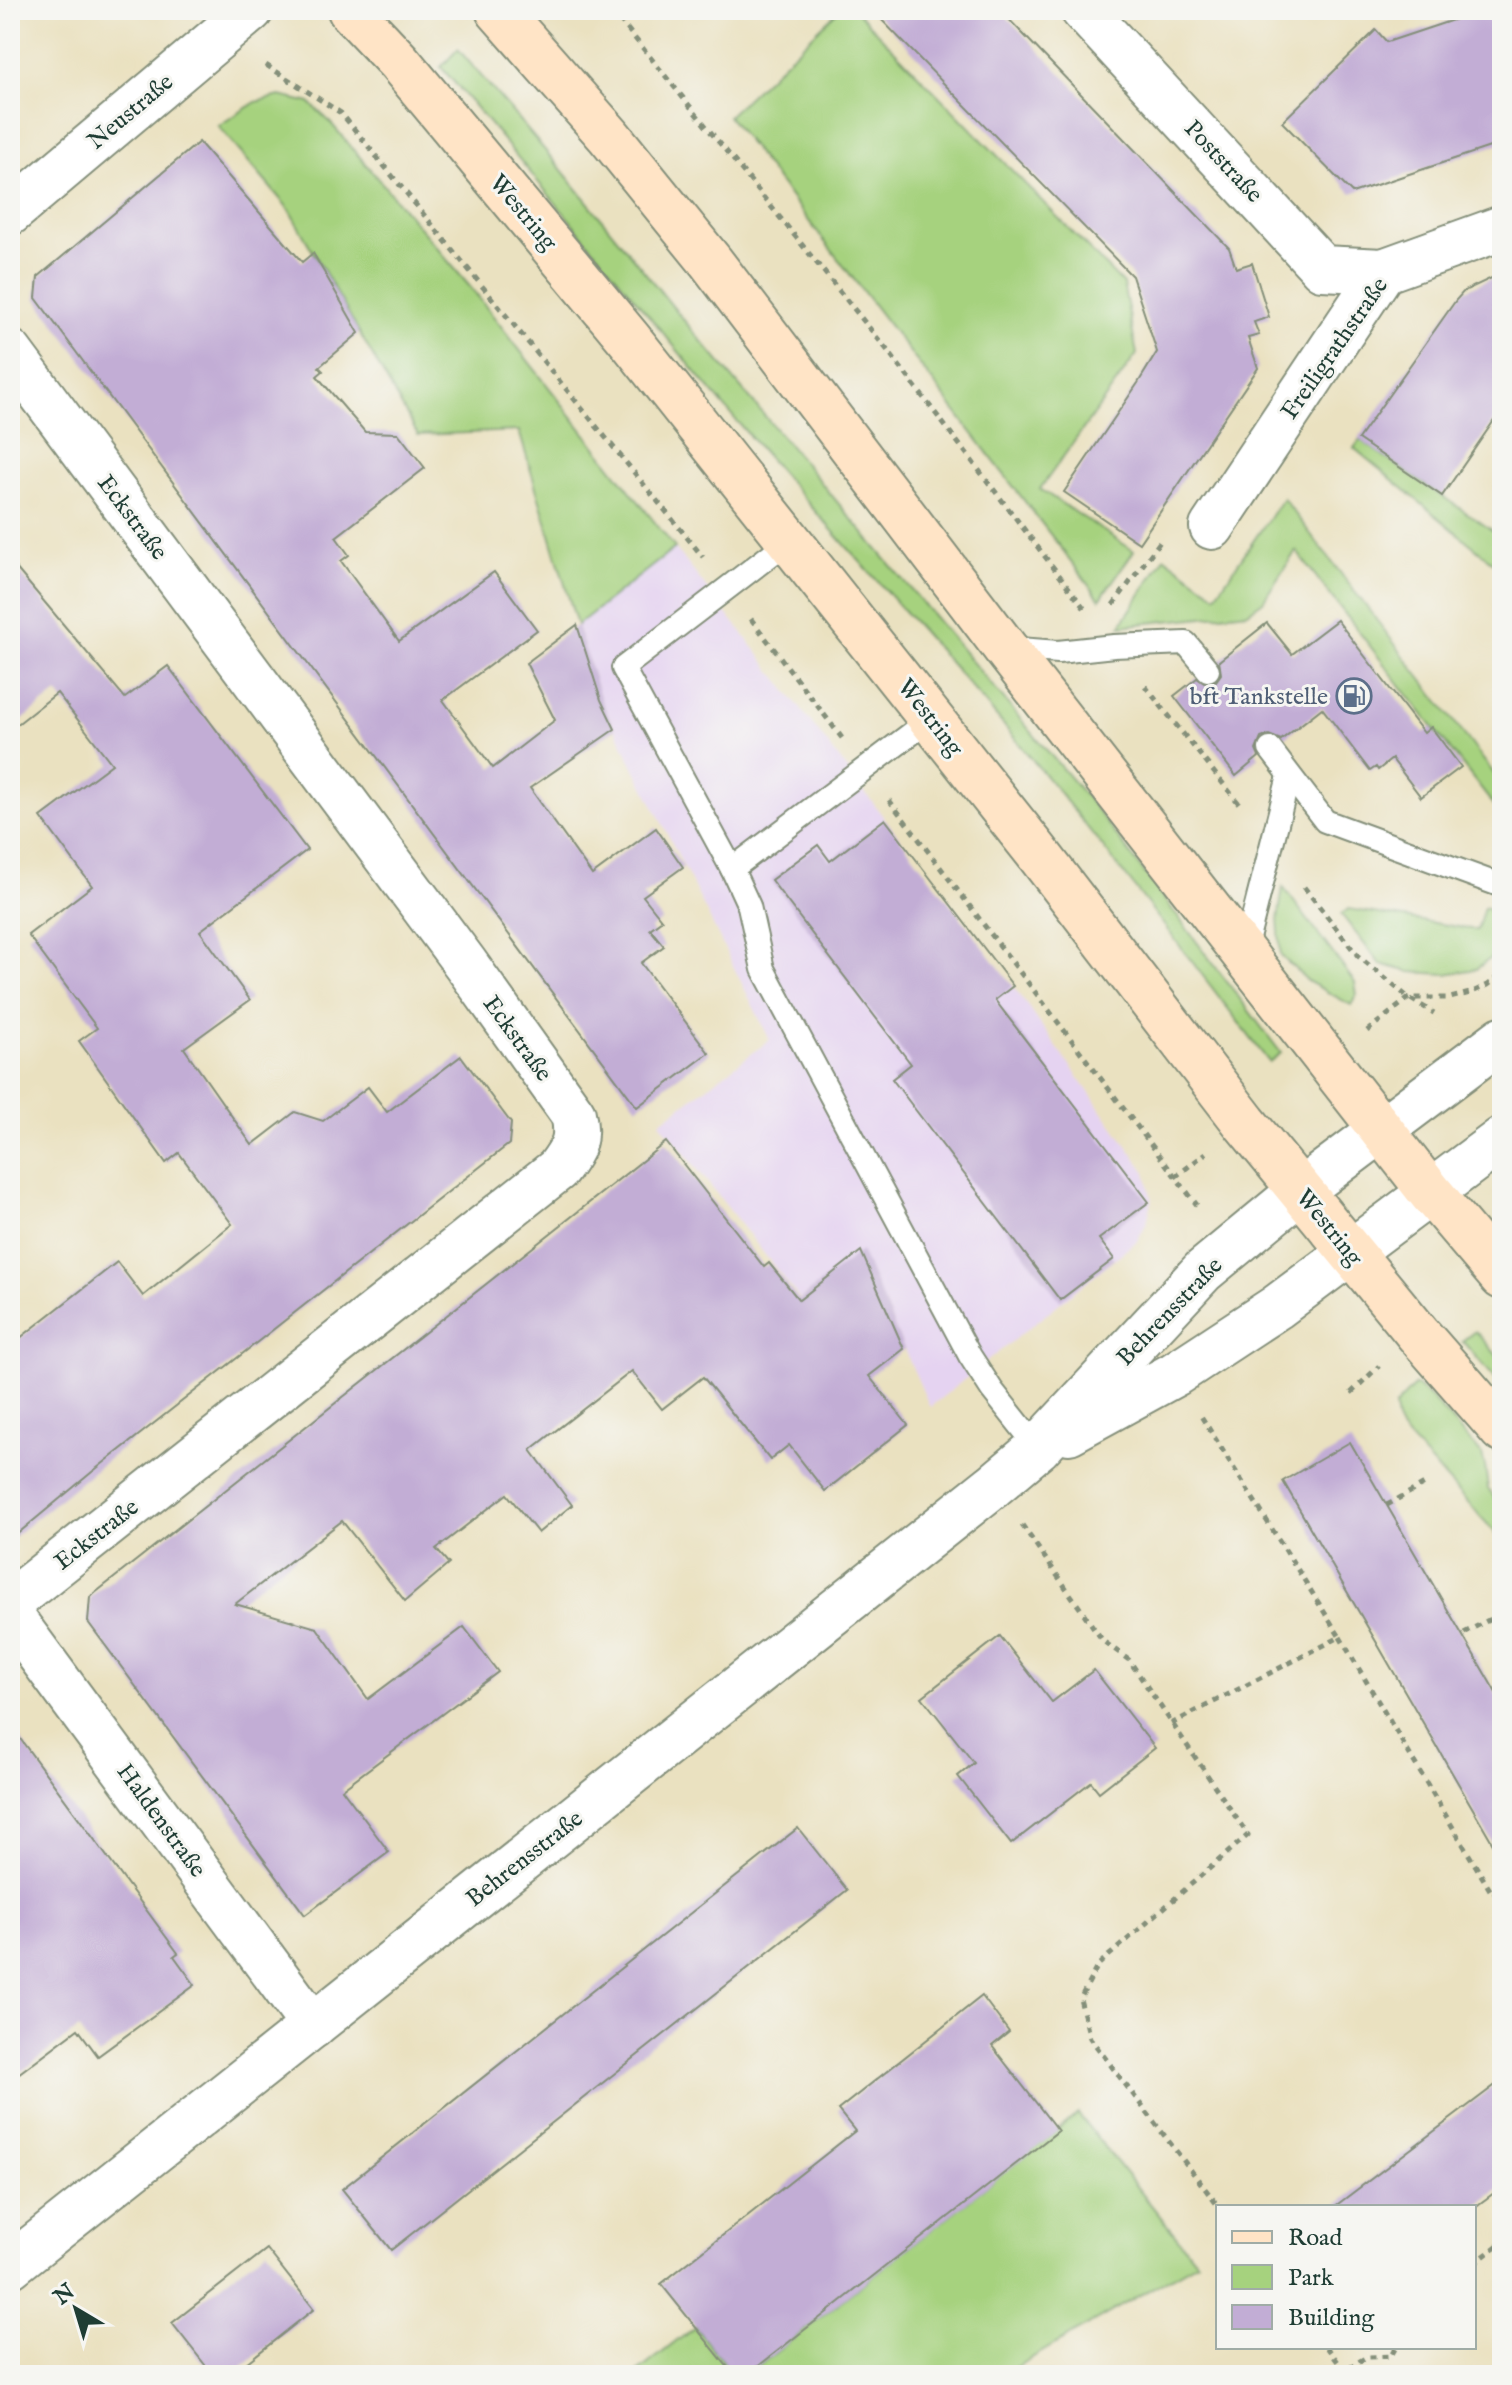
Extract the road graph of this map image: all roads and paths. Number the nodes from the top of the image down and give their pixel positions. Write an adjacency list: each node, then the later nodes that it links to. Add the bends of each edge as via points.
1 (251, 10): 6 (street, Neustraße)
2 (350, 10): 11 (main road, Westring, via 630,340)
3 (498, 10): 14 (main road, via 711,262)
4 (612, 10): 12 (path, via 888,351)
5 (1083, 10): 8 (street, Poststraße, via 1322,268)
6 (10, 213)
7 (1502, 228): 8 (street, Freiligrathstraße)
8 (1383, 271): 10 (street, Freiligrathstraße)
9 (10, 352): 41 (street, Eckstraße, via 465,963 573,1114 577,1131 571,1152 558,1169)
10 (1212, 527): 12 (path, via 1184,508 1113,606)
11 (790, 540): 16 (main road, Westring); 20 (lane, via 623,668)
12 (1095, 622): 13 (path)
13 (1114, 646): 14 (lane, via 1058,652); 15 (lane, via 1186,643); 19 (path)
14 (1005, 648): 22 (main road)
15 (1208, 670)
16 (932, 718): 20 (lane); 29 (main road, Westring)
17 (1270, 749): 18 (lane)
18 (1289, 776): 19 (lane); 21 (lane, via 1325,821)
19 (1271, 845): 22 (lane); 24 (path, via 1358,956)
20 (732, 869): 37 (lane, via 749,906 763,969 970,1356)
21 (1502, 886)
22 (1244, 954): 27 (main road)
23 (1502, 974): 24 (path, via 1488,985 1450,998)
24 (1409, 998): 25 (path)
25 (1434, 1013)
26 (1502, 1039): 27 (street, Behrensstraße)
27 (1382, 1130): 29 (street, Behrensstraße); 30 (main road)
28 (1502, 1139): 30 (street, Behrensstraße)
29 (1300, 1191): 31 (main road, Westring); 37 (street, Behrensstraße, via 1203,1271)
30 (1430, 1192): 31 (street, Behrensstraße); 32 (main road)
31 (1350, 1253): 34 (street, Behrensstraße); 36 (main road, Westring)
32 (1502, 1277)
33 (1383, 1363): 35 (path)
34 (1175, 1374): 37 (street, Behrensstraße); 45 (path)
35 (1351, 1393)
36 (1502, 1430)
37 (1038, 1448): 39 (street, Behrensstraße)
38 (1428, 1482): 40 (path)
39 (994, 1485): 46 (path, via 1103,1641 1129,1660); 48 (street, Behrensstraße)
40 (1387, 1505)
41 (10, 1602)
42 (1502, 1613): 44 (path)
43 (10, 1615): 48 (street, Haldenstraße)
44 (1464, 1633)
45 (1340, 1637): 46 (path); 47 (path, via 1493,1895)
46 (1171, 1724): 49 (path, via 1248,1835 1098,1965 1080,1999 1090,2038)
47 (1502, 1890)
48 (313, 2026): 52 (street, Behrensstraße)
49 (1217, 2205)
50 (1502, 2242): 51 (path)
51 (1476, 2262)
52 (10, 2266)
53 (1329, 2349): 55 (path)
54 (1395, 2349): 55 (path, via 1391,2356 1367,2357)
55 (1346, 2372)

